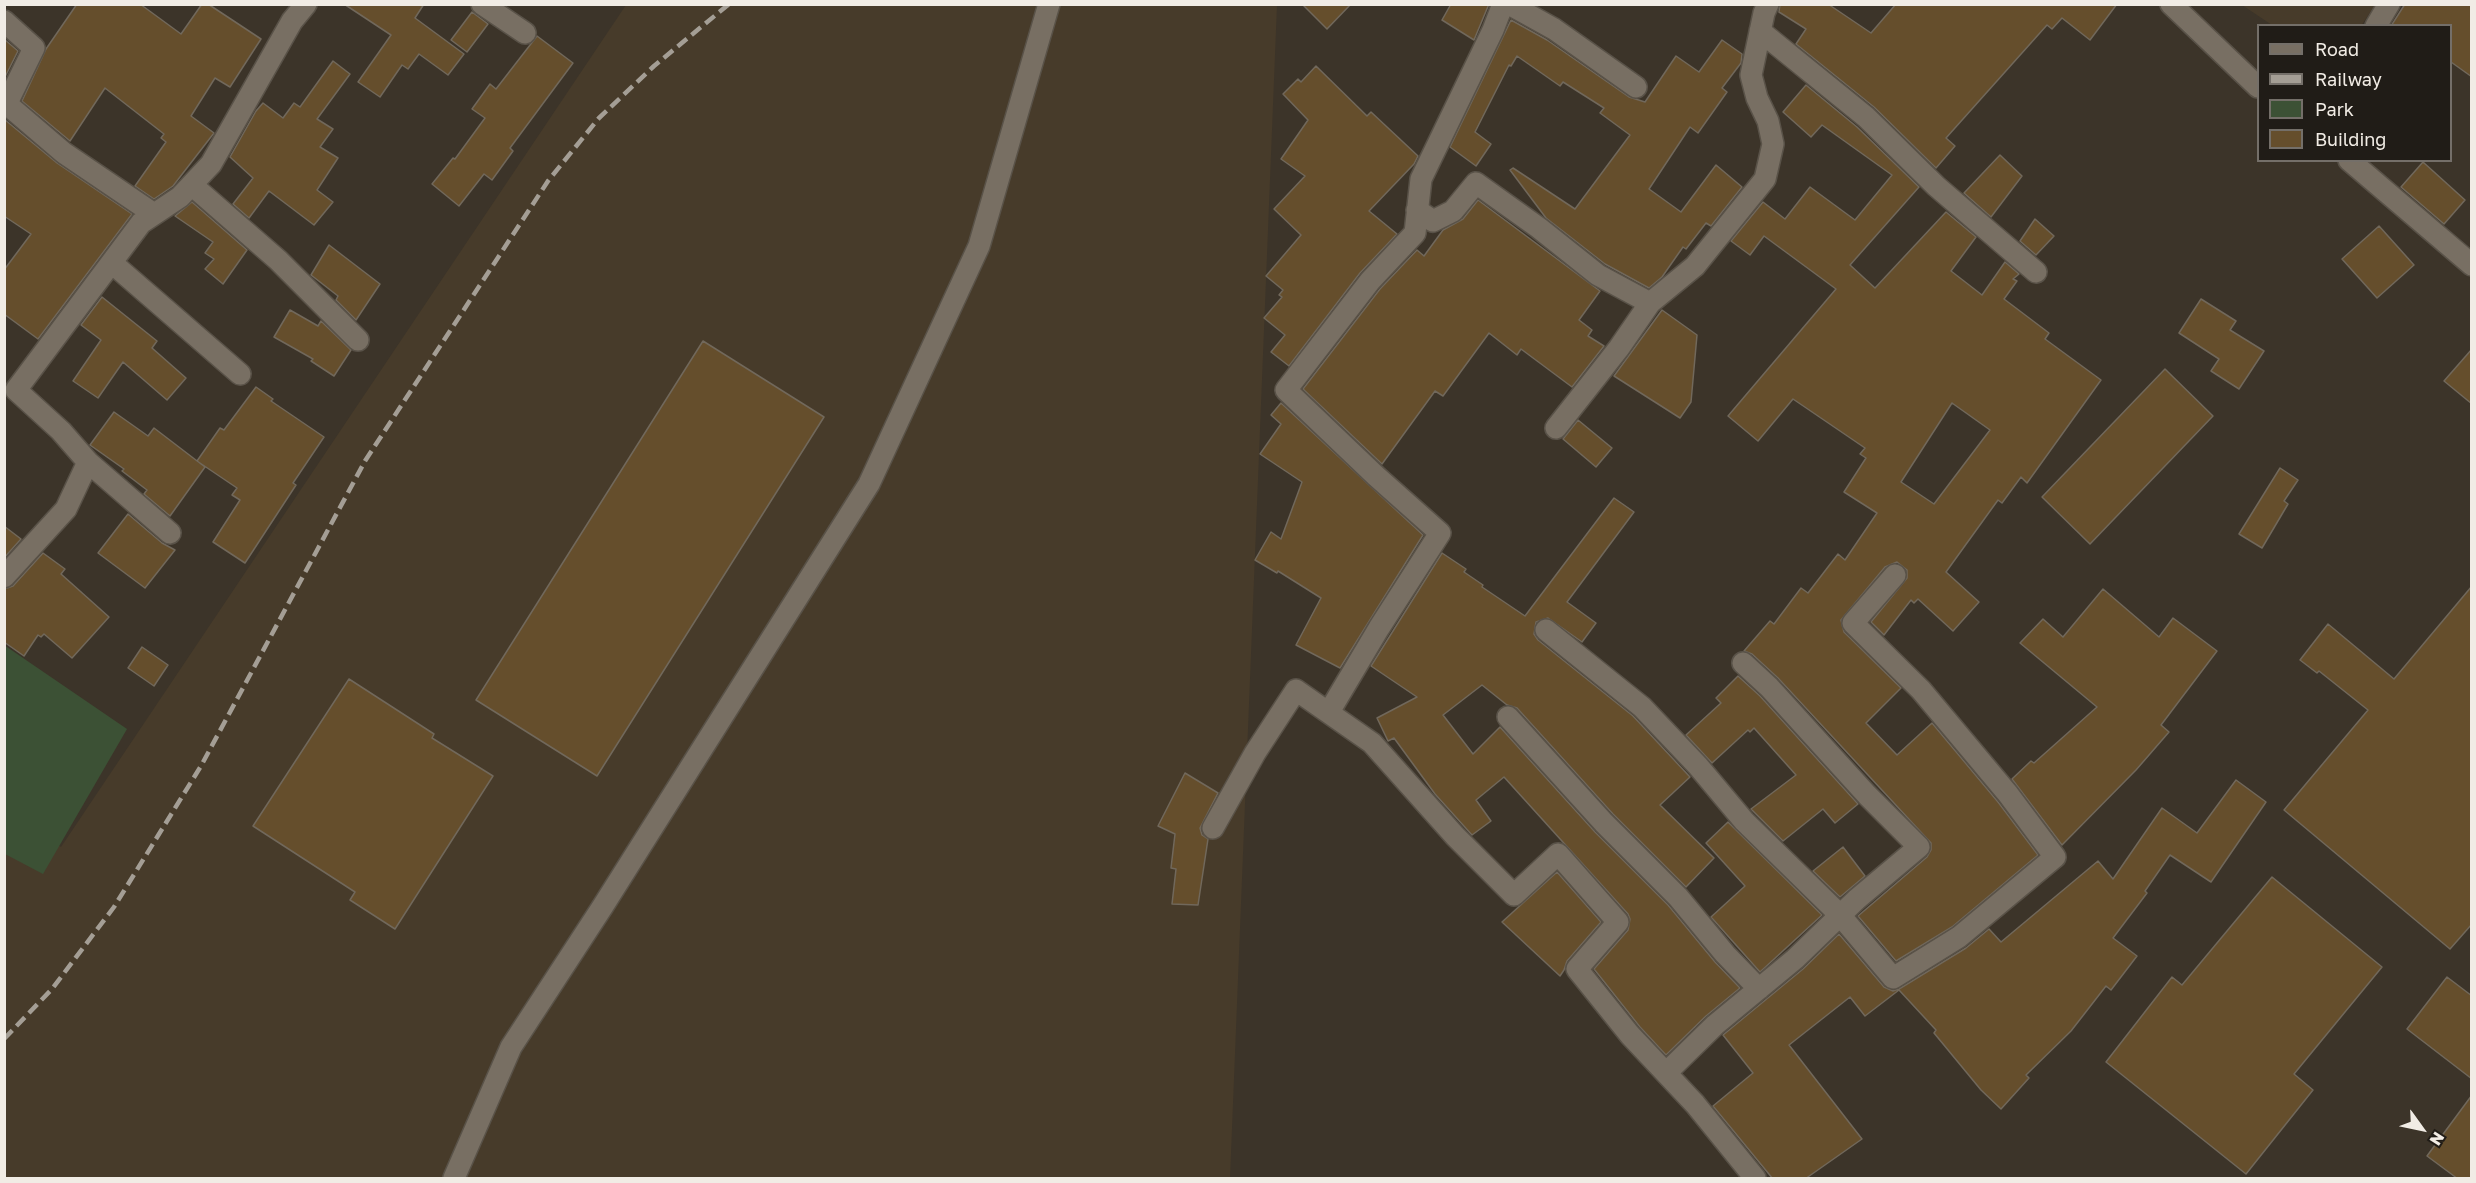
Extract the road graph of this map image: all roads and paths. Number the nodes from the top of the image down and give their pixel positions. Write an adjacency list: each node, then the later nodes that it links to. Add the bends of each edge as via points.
1 (306, 4): 16 (street, via 292,21 211,164)
2 (482, 4): 12 (street)
3 (1049, 4): 38 (street, via 978,246 869,484 512,1047)
4 (1503, 4): 17 (street, via 1421,179)
5 (1509, 4): 14 (street, via 1554,29)
6 (1768, 4): 11 (street)
7 (2171, 4): 13 (street)
8 (2389, 4): 10 (street)
9 (4, 21): 18 (street, via 34,48 9,106 64,153)
10 (2377, 24)
11 (1760, 31): 21 (street, via 1866,117 1936,186); 22 (street, via 1751,75 1773,144 1765,179 1695,266)
12 (525, 33)
13 (2257, 85)
14 (1636, 87)
15 (2351, 162): 20 (street)
16 (193, 186): 18 (street); 23 (street, via 278,260)
17 (1418, 210): 22 (street, via 1432,222 1453,212 1476,183 1598,275); 32 (street, via 1415,233 1370,281 1286,390 1440,533)
18 (154, 214): 19 (street, via 141,223)
19 (111, 263): 24 (street); 26 (street, via 16,390)
20 (2472, 266)
21 (2036, 272)
22 (1650, 303): 25 (street)
23 (358, 340)
24 (240, 374)
25 (1556, 428)
26 (88, 462): 27 (street); 29 (street, via 66,509)
27 (170, 533)
28 (1895, 575): 35 (street, via 1853,623 1921,690 2055,857 1959,937 1893,978)
29 (4, 577)
30 (1546, 630): 35 (street, via 1642,707 1744,821)
31 (1743, 663): 35 (street, via 1919,847)
32 (1329, 712): 34 (street, via 1296,690); 37 (street, via 1372,743 1514,895 1558,854 1580,877 1618,922 1577,969)
33 (1508, 717): 36 (street)
34 (1213, 828)
35 (1840, 915): 36 (street)
36 (1759, 989): 37 (street)
37 (1666, 1073): 39 (street)
38 (454, 1179)
39 (1755, 1179)

